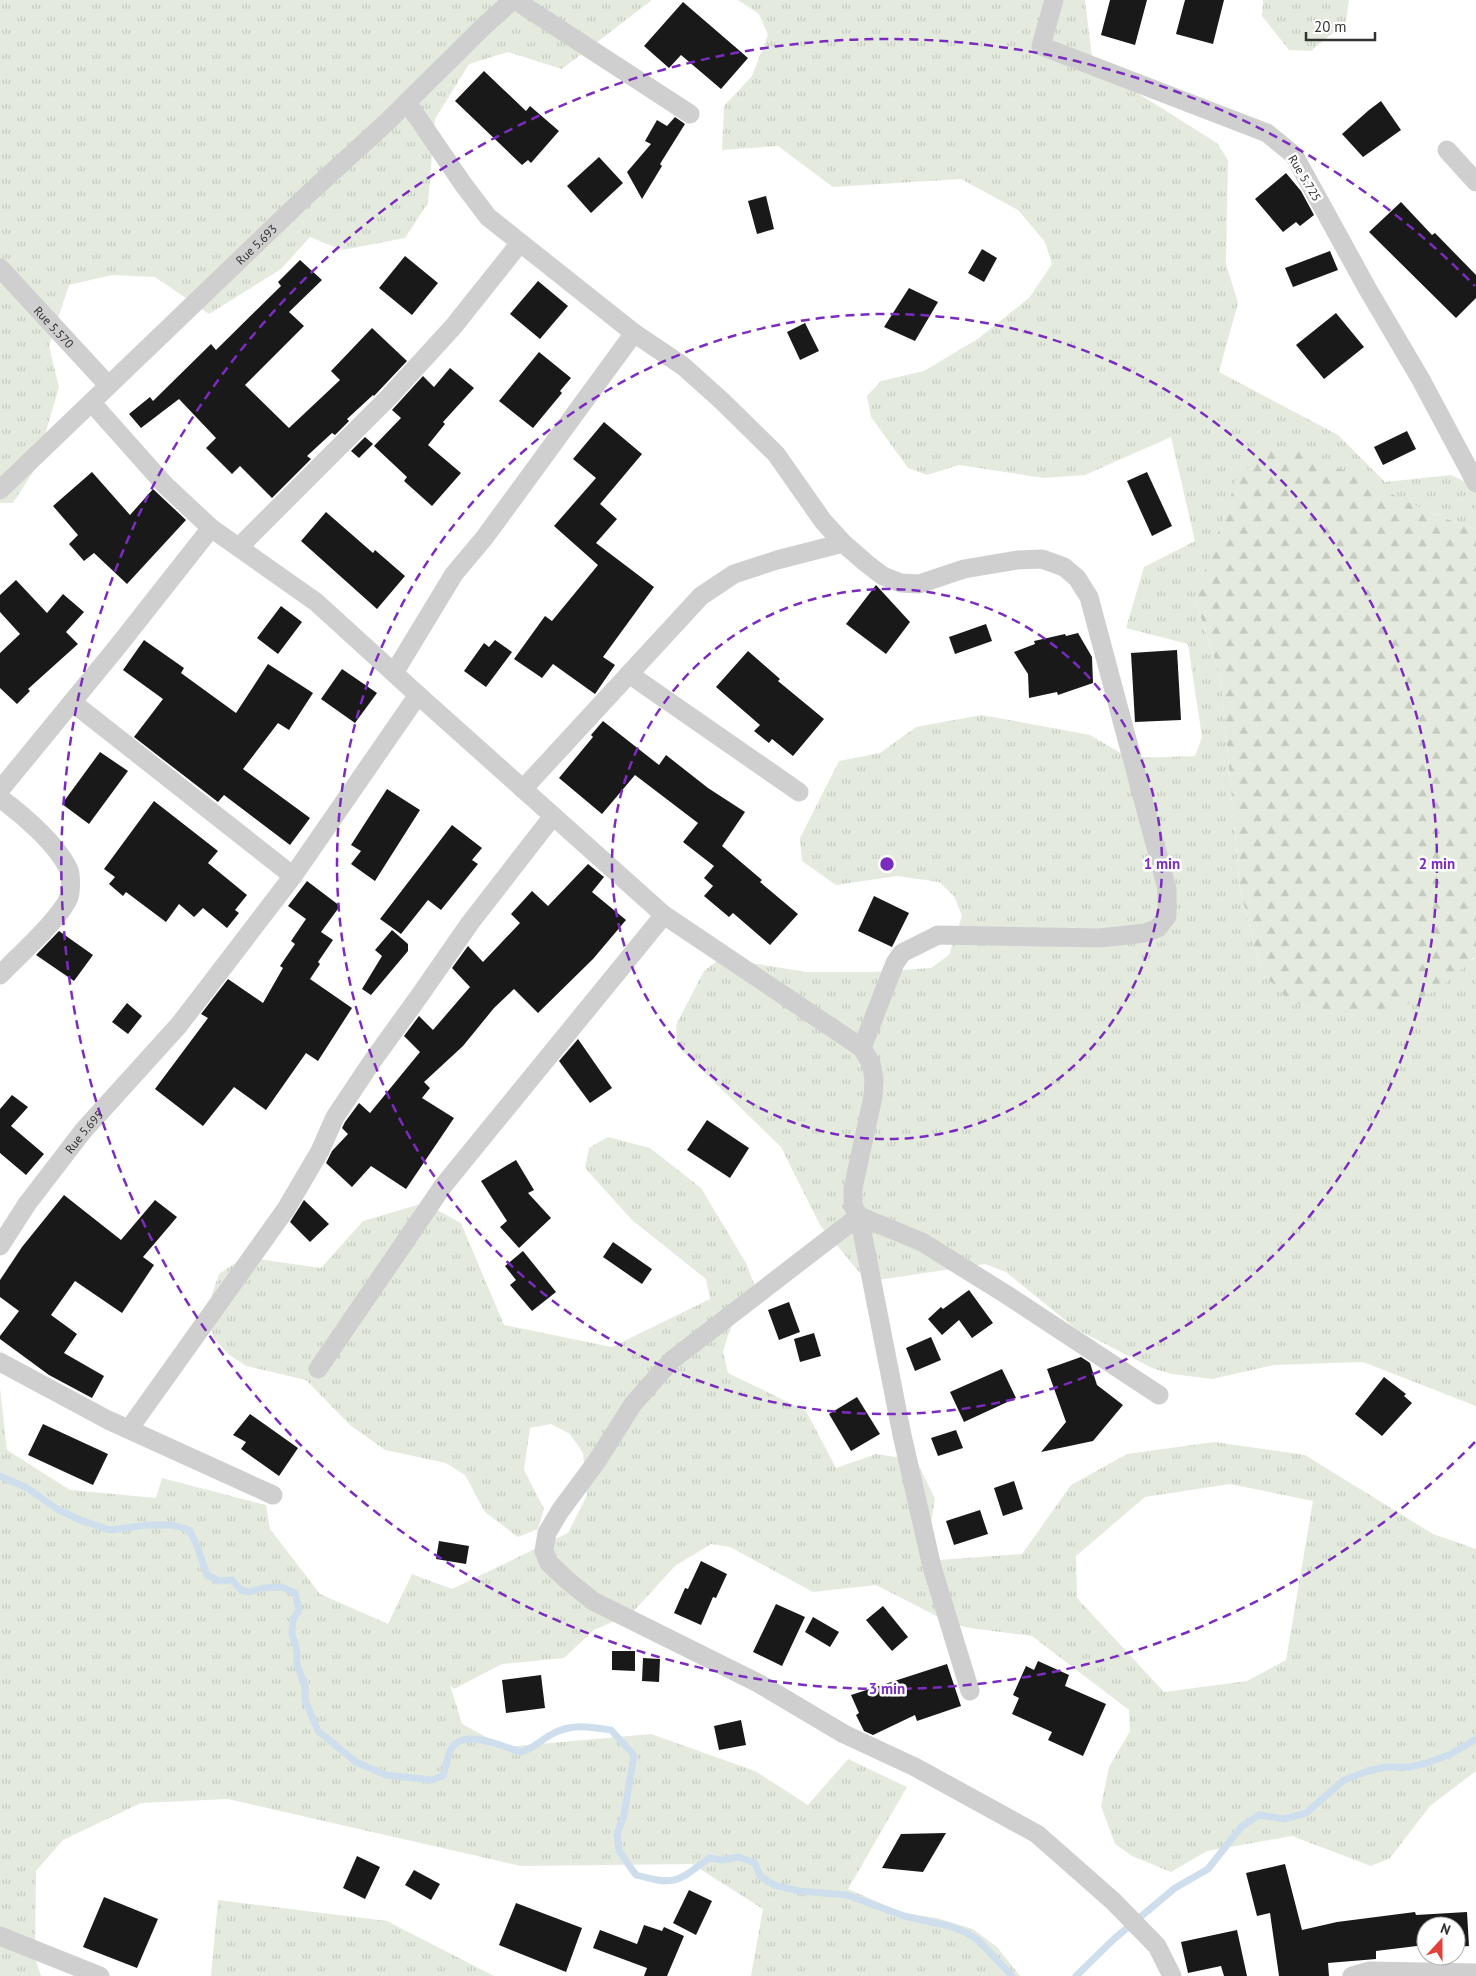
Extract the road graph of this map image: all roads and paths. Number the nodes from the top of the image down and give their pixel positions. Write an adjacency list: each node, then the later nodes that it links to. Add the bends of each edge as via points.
1 (514, 0): 3 (street, Rue 5.693); 4 (street)
2 (1054, 0): 12 (street, Rue 5.725, via 1041,46 1267,133 1294,156)
3 (408, 102): 7 (street, via 488,217); 10 (street, Rue 5.693)
4 (690, 114)
5 (1447, 150): 6 (street)
6 (1476, 182)
7 (520, 243): 9 (street); 16 (street, via 453,327 396,390)
8 (0, 268): 10 (street, Rue 5.570)
9 (634, 333): 15 (street, via 683,366 776,454 823,521); 17 (street, via 485,537 454,574)
10 (108, 385): 11 (street, Rue 5.693)
11 (92, 403): 13 (street, Rue 5.693); 14 (street, via 165,485)
12 (1476, 483)
13 (0, 490)
14 (211, 528): 16 (street); 20 (street)
15 (843, 543): 18 (street, via 734,574 700,596); 29 (street, via 883,576 900,583 920,584 964,569 1042,559 1064,567 1077,578 1089,597 1168,897 1167,916 1158,928 1145,933 1100,938 938,935 918,944 902,953 894,963)
16 (240, 547): 17 (street, via 316,602)
17 (394, 673): 19 (street)
18 (629, 674): 21 (street); 23 (street)
19 (418, 695): 21 (street); 26 (street, Rue 5.695)
20 (72, 702): 22 (street); 26 (street)
21 (523, 789): 25 (street)
22 (0, 790)
23 (799, 792)
24 (0, 798): 28 (street, via 19,812 51,845 70,872 69,896 54,920)
25 (553, 816): 27 (street); 35 (street, via 470,923 371,1062 335,1117 320,1151 286,1209)
26 (293, 876): 31 (street, Rue 5.695, via 179,1025 83,1131 27,1204)
27 (664, 914): 29 (street); 33 (street, via 443,1186)
28 (0, 975)
29 (862, 1048): 30 (street, via 871,1063 874,1079 853,1188 853,1206)
30 (859, 1216): 34 (street, via 922,1242); 37 (street, via 902,1436 932,1567); 41 (street, via 672,1360 633,1404 598,1461 560,1511 547,1533 544,1551 549,1563 593,1601 758,1683 844,1734 941,1781 1037,1834 1113,1901 1157,1946)
31 (0, 1246)
32 (0, 1362): 35 (street)
33 (318, 1369)
34 (1158, 1395)
35 (129, 1429): 36 (street)
36 (273, 1495)
37 (970, 1691)
38 (0, 1936): 40 (street)
39 (1476, 1973): 42 (street, via 1370,1971)
40 (100, 1976)
41 (1172, 1976)
42 (1352, 1976)

